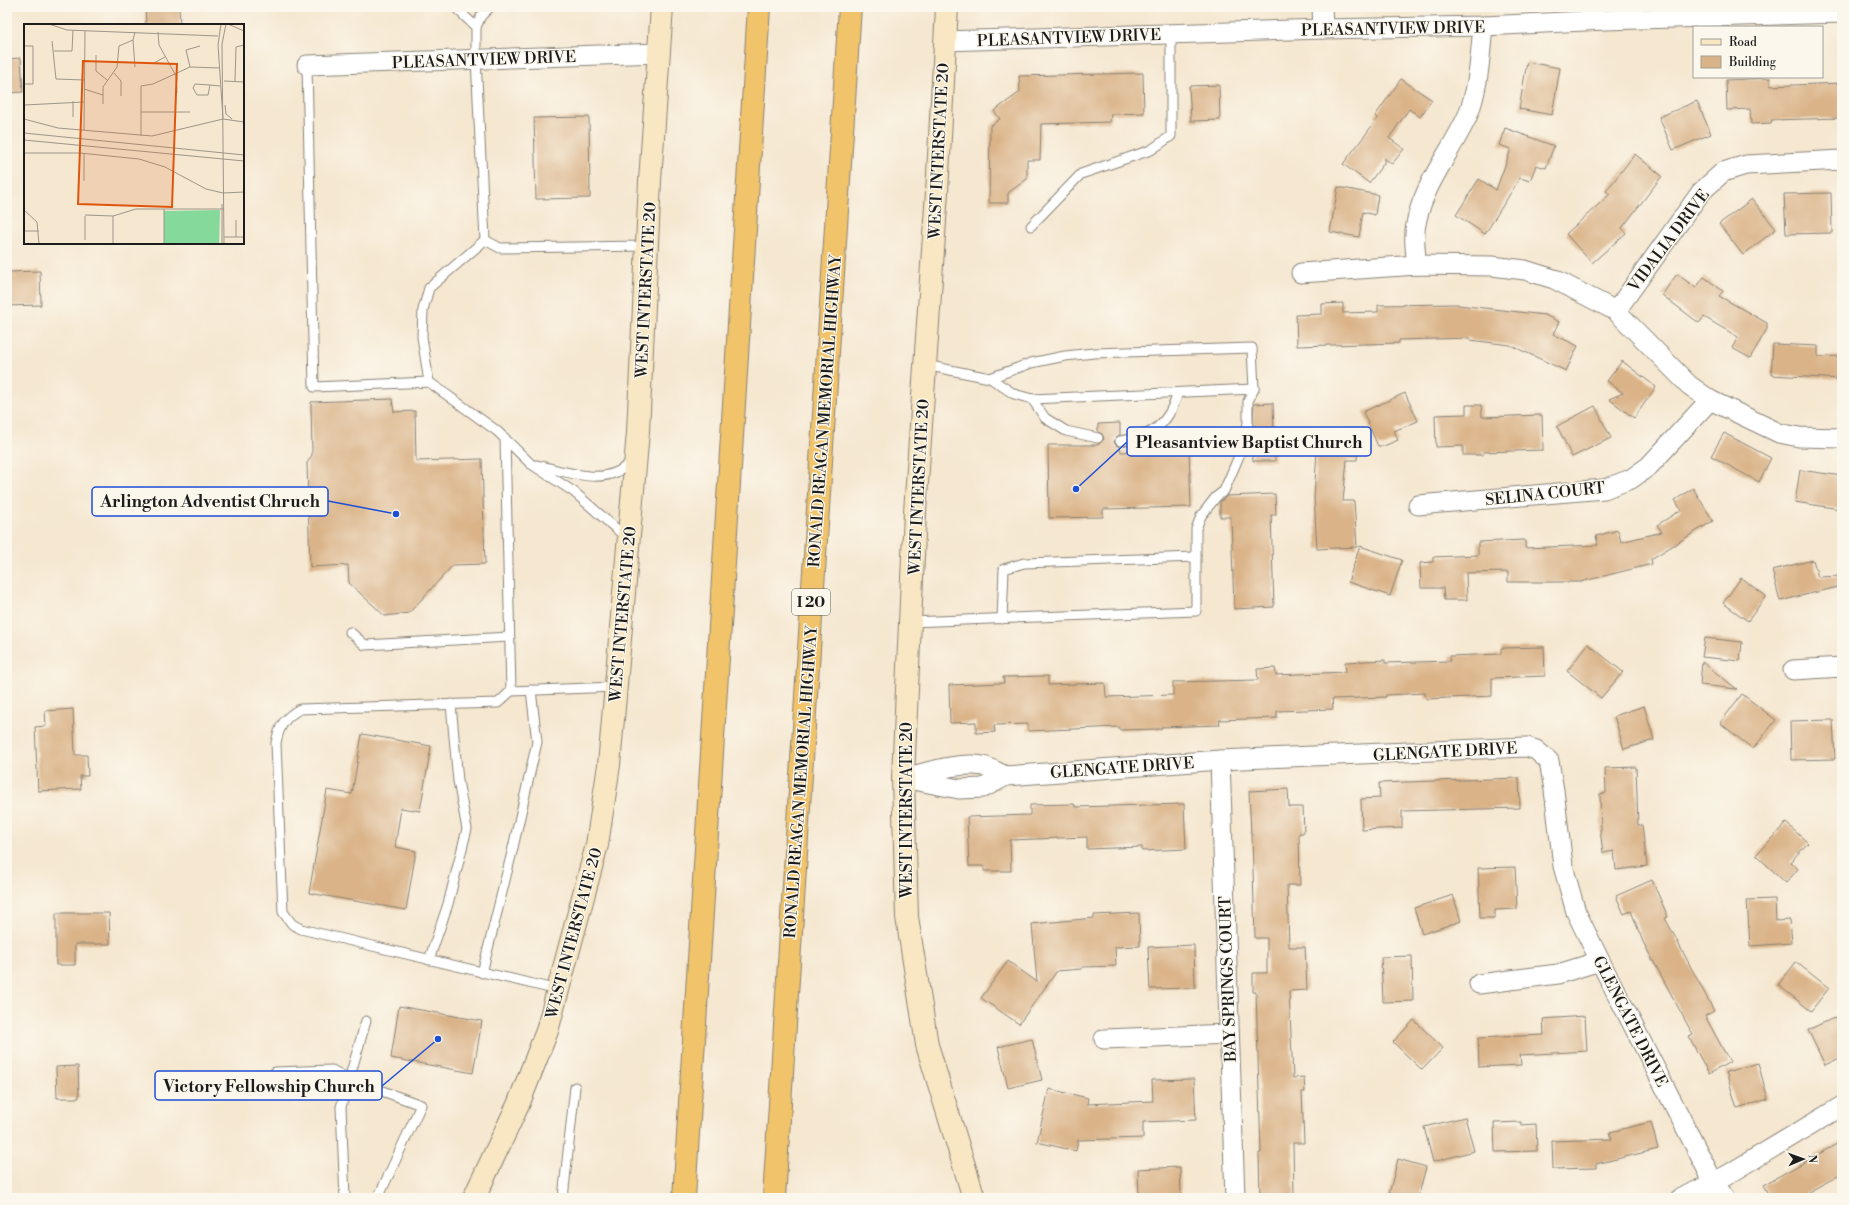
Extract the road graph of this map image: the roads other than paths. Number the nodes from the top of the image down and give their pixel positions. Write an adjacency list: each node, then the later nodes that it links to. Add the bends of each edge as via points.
1 (455, 7): 11 (lane)
2 (490, 7): 11 (lane, via 481,16)
3 (662, 7): 15 (main road, WEST INTERSTATE 20)
4 (759, 7): 73 (highway)
5 (850, 7): 74 (highway, RONALD REAGAN MEMORIAL HIGHWAY / I 20)
6 (947, 7): 14 (main road, WEST INTERSTATE 20)
7 (1322, 7): 12 (street)
8 (1605, 13): 9 (street, PLEASANTVIEW DRIVE); 10 (street, PLEASANTVIEW DRIVE)
9 (1842, 13)
10 (1483, 26): 12 (street, PLEASANTVIEW DRIVE); 22 (street, via 1479,69 1468,115 1428,189 1417,218 1414,239)
11 (476, 27): 16 (lane)
12 (1322, 29): 13 (street, PLEASANTVIEW DRIVE)
13 (1171, 34): 14 (street, PLEASANTVIEW DRIVE); 19 (lane, via 1171,136 1151,150 1081,174)
14 (944, 41): 25 (main road, WEST INTERSTATE 20)
15 (660, 53): 16 (street, PLEASANTVIEW DRIVE); 21 (main road, WEST INTERSTATE 20)
16 (476, 59): 17 (street, PLEASANTVIEW DRIVE); 20 (lane)
17 (307, 65): 27 (lane, via 314,387)
18 (1842, 160): 24 (street, VIDALIA DRIVE, via 1746,165 1723,172 1701,192)
19 (1031, 226)
20 (485, 240): 21 (lane, via 500,248); 27 (lane, via 429,288 423,310 422,337)
21 (647, 246): 36 (main road, WEST INTERSTATE 20)
22 (1417, 265): 23 (street); 24 (street, via 1492,266 1526,270 1554,279)
23 (1302, 273)
24 (1616, 311): 31 (street, via 1689,385)
25 (925, 365): 26 (lane); 42 (main road, WEST INTERSTATE 20)
26 (990, 378): 28 (lane, via 1031,363 1065,356 1252,348); 30 (lane, via 1014,394)
27 (429, 382): 32 (lane)
28 (1254, 389): 29 (lane); 40 (lane, via 1248,401 1245,442 1224,491 1201,516 1196,529)
29 (1178, 393): 30 (lane); 35 (lane, via 1167,418 1156,428 1137,438)
30 (1032, 399): 33 (lane, via 1045,418 1066,431)
31 (1710, 400): 34 (street, via 1779,433 1799,437); 38 (street, SELINA COURT, via 1649,466 1631,479 1604,489)
32 (505, 438): 37 (lane); 44 (lane)
33 (1098, 438)
34 (1842, 438)
35 (1120, 441)
36 (636, 449): 37 (lane, via 625,469 603,477); 39 (main road, WEST INTERSTATE 20)
37 (531, 464): 39 (lane, via 574,492)
38 (1418, 505)
39 (629, 540): 47 (main road, WEST INTERSTATE 20)
40 (1196, 557): 41 (lane, via 1024,563 1004,569); 41 (lane, via 1196,611)
41 (1002, 618): 42 (lane)
42 (910, 622): 54 (main road, WEST INTERSTATE 20)
43 (350, 632): 44 (lane, via 365,645)
44 (509, 637): 49 (lane)
45 (1842, 667): 46 (street)
46 (1793, 670)
47 (616, 686): 48 (lane); 60 (main road, WEST INTERSTATE 20, via 610,765 597,844)
48 (531, 690): 49 (lane); 58 (lane, via 537,742)
49 (511, 691): 50 (lane, via 498,703)
50 (451, 704): 56 (lane, via 458,781 467,829 448,904); 56 (lane, via 300,709 290,714 283,722 276,743 283,912 292,924 301,929)
51 (1220, 760): 53 (street, GLENGATE DRIVE); 57 (street, GLENGATE DRIVE, via 1527,747 1536,750 1549,761 1563,866 1576,912); 62 (street, BAY SPRINGS COURT)
52 (958, 767): 53 (street, GLENGATE DRIVE, via 982,766); 54 (street, GLENGATE DRIVE); 55 (street)
53 (1006, 776): 55 (street, GLENGATE DRIVE, via 983,788)
54 (903, 778): 55 (street, GLENGATE DRIVE); 75 (main road, WEST INTERSTATE 20, via 907,916 927,1046)
55 (959, 789)
56 (429, 960): 58 (lane)
57 (1600, 961): 59 (street, via 1558,974); 68 (street, GLENGATE DRIVE)
58 (482, 973): 60 (lane)
59 (1479, 984)
60 (558, 990): 71 (main road, WEST INTERSTATE 20, via 547,1031 518,1105)
61 (366, 1021): 65 (lane)
62 (1229, 1034): 63 (street); 76 (street, BAY SPRINGS COURT)
63 (1104, 1039)
64 (275, 1072): 65 (lane, via 332,1070)
65 (349, 1079): 69 (lane, via 341,1107); 70 (lane, via 422,1105)
66 (575, 1087): 72 (lane)
67 (1842, 1106): 68 (street)
68 (1719, 1190): 77 (street)
69 (345, 1198)
70 (378, 1198)
71 (474, 1198)
72 (563, 1198)
73 (684, 1198)
74 (774, 1198)
75 (974, 1198)
76 (1235, 1198)
77 (1681, 1198)

